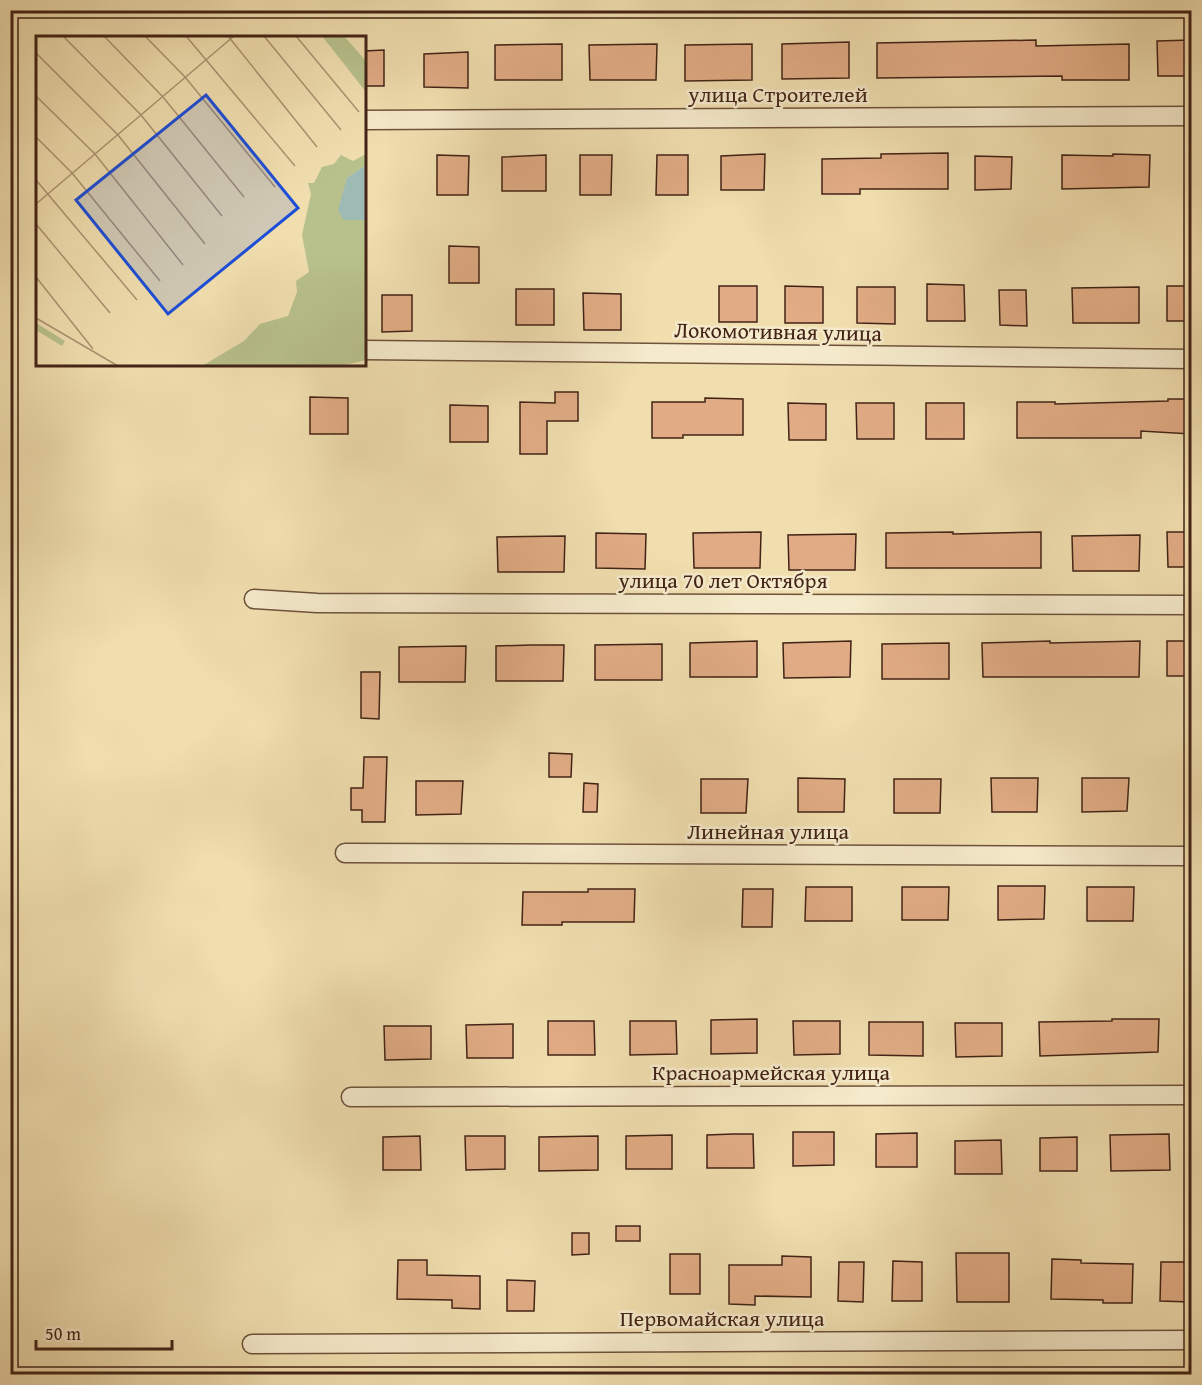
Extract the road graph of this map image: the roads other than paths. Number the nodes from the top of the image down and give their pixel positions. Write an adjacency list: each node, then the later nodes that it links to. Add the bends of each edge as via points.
1 (1191, 116): 2 (street, улица Строителей)
2 (366, 120)
3 (366, 350): 4 (street, Локомотивная улица)
4 (1191, 359)
5 (254, 599): 6 (street, улица 70 лет Октября, via 317,603)
6 (1191, 605)
7 (345, 853): 8 (street, Линейная улица)
8 (1191, 856)
9 (1191, 1095): 10 (street, Красноармейская улица)
10 (351, 1097)
11 (1191, 1340): 12 (street, Первомайская улица)
12 (252, 1344)

